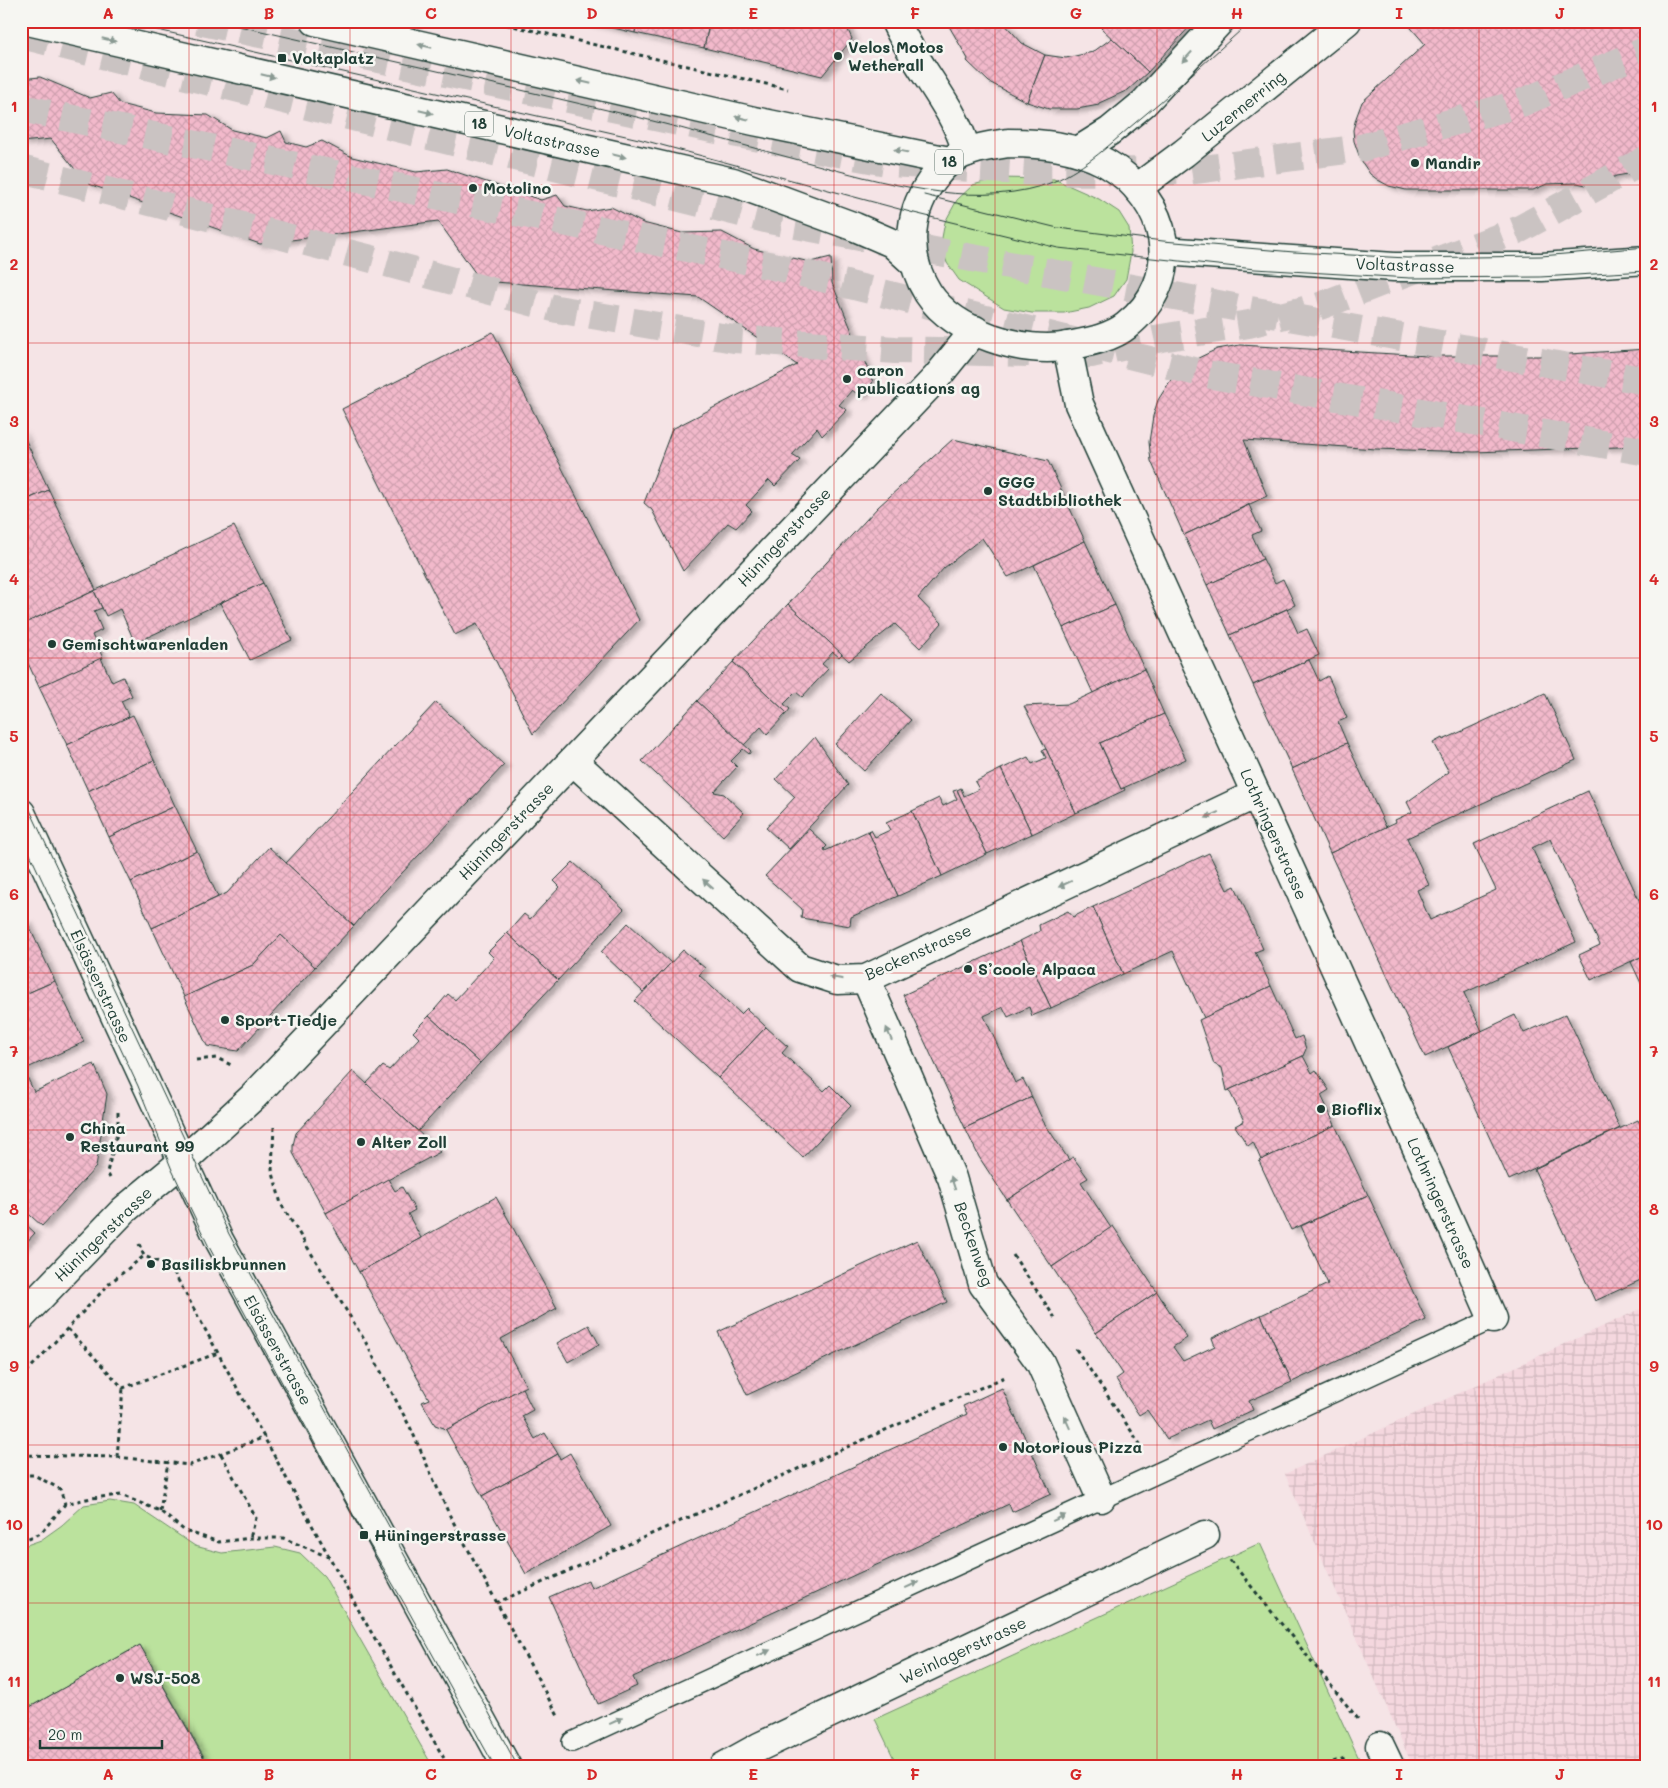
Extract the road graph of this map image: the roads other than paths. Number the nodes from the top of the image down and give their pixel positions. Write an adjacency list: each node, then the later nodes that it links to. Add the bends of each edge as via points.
1 (28, 21): 11 (main road, Voltastrasse / 18, one-way to 11, via 733,182 892,243)
2 (316, 21): 7 (main road, 18, one-way to 2, via 754,121)
3 (894, 21): 7 (main road, via 961,132)
4 (1220, 21): 6 (main road, one-way to 6, via 1144,103 1110,131)
5 (1347, 21): 8 (main road, Luzernerring)
6 (1078, 151): 7 (main road, 18, via 1051,144 1008,143 988,146); 8 (main road, 18, via 1108,164)
7 (958, 157): 11 (main road, 18, via 939,170 914,213 911,237)
8 (1137, 188): 9 (main road, 18, via 1151,206)
9 (1164, 251): 10 (main road, Voltastrasse, via 1394,267 1542,267); 13 (main road, 18, via 1161,277 1136,317 1107,336)
10 (1647, 260)
11 (915, 264): 12 (main road, 18, via 928,293 939,306)
12 (974, 330): 13 (main road, 18, via 997,341 1021,346); 14 (main road, Hüningerstrasse, via 937,376)
13 (1067, 346): 15 (main road, Lothringerstrasse, via 1078,404)
14 (573, 761): 17 (main road, Beckenstrasse, one-way to 14, via 837,980 800,968); 18 (main road, Hüningerstrasse, via 253,1097)
15 (1256, 794): 17 (main road, Beckenstrasse, one-way to 17); 20 (main road, Lothringerstrasse)
16 (21, 813): 18 (main road, Elsässerstrasse)
17 (866, 978): 21 (main road, Beckenweg, one-way to 17, via 1040,1362 983,1284 952,1178)
18 (182, 1162): 19 (main road, Hüningerstrasse, via 124,1210); 24 (main road, Elsässerstrasse, via 251,1301)
19 (21, 1316)
20 (1493, 1319): 21 (lane)
21 (1101, 1498): 23 (lane, one-way to 21)
22 (1205, 1535): 25 (main road, Weinlagerstrasse)
23 (572, 1742)
24 (507, 1767)
25 (723, 1767)

